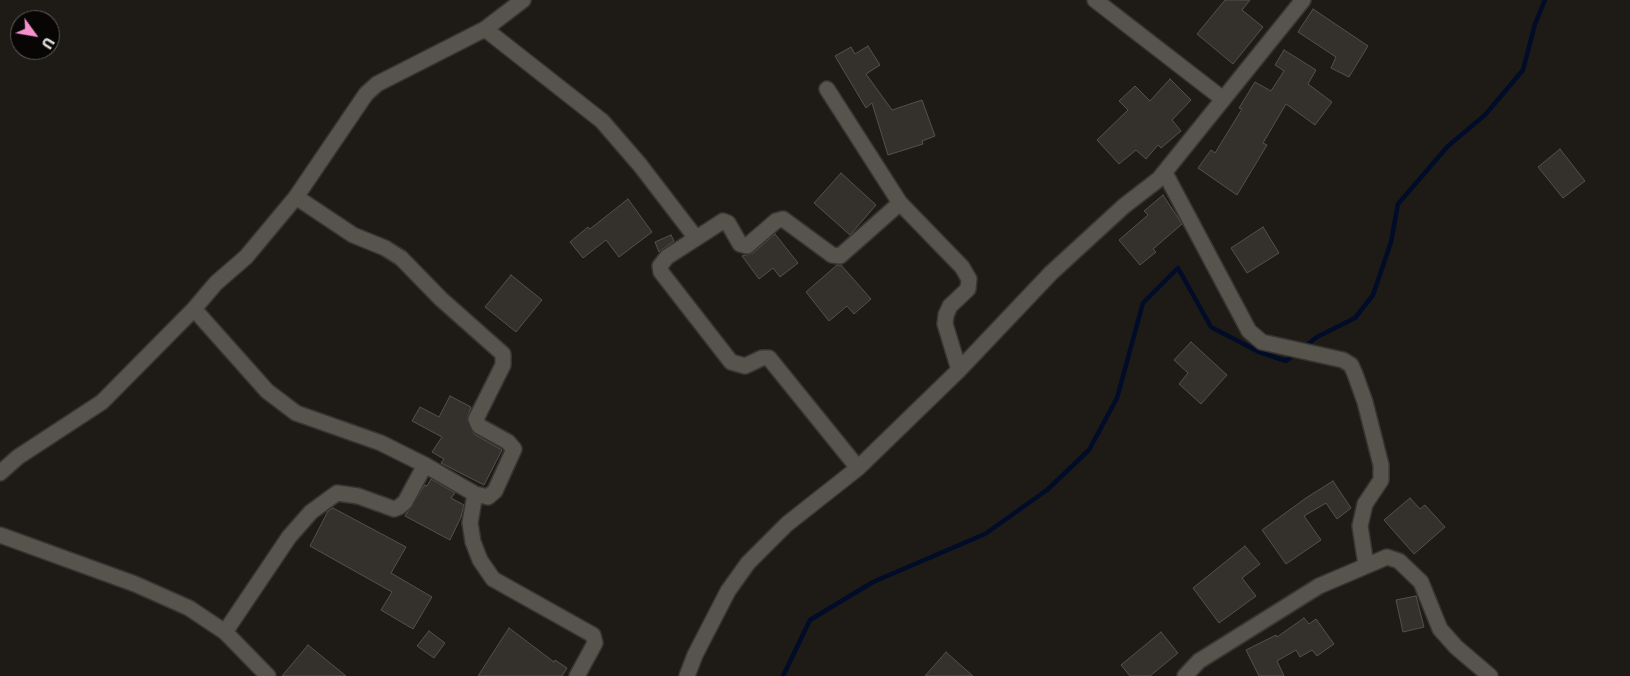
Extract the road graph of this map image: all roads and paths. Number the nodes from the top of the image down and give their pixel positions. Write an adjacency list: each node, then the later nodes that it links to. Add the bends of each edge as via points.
1 (523, 0): 4 (street)
2 (1095, 0): 6 (street)
3 (1303, 0): 6 (street)
4 (485, 29): 8 (street, via 377,84 366,94); 10 (street, via 602,121)
5 (827, 89): 9 (street)
6 (1224, 99): 7 (street)
7 (1165, 173): 12 (street, via 1051,273); 18 (street, via 1249,331 1262,342 1343,360 1351,365 1365,402 1381,465 1381,480 1365,504 1360,526)
8 (296, 197): 11 (street, via 246,257 216,283); 16 (street, via 353,235 401,258 440,299 503,354 503,365 476,419 478,426 508,442 514,449 495,491 488,497)
9 (900, 203): 10 (street, via 840,256 832,255 783,219 776,221 747,246 740,244 728,223 723,221); 12 (street, via 962,267 969,279 968,289 950,306 945,324)
10 (696, 238): 14 (street, via 662,261 661,272 731,362 744,366 762,358 772,360)
11 (194, 309): 13 (street, via 266,391 296,413 381,443); 15 (street, via 102,402 18,457)
12 (959, 370): 14 (street)
13 (425, 464): 16 (street); 19 (street, via 399,508 337,493 311,512 289,537)
14 (858, 468): 22 (street, via 787,524 748,563 728,591)
15 (0, 473)
16 (475, 494): 21 (street, via 470,523 473,542 493,579 593,635 594,643)
17 (0, 535): 19 (street, via 135,584 189,608)
18 (1366, 565): 23 (street, via 1319,586 1200,662); 24 (street, via 1387,557 1399,561 1421,582 1440,629)
19 (224, 632): 20 (street)
20 (268, 676)
21 (577, 676)
22 (687, 676)
23 (1185, 676)
24 (1490, 676)

